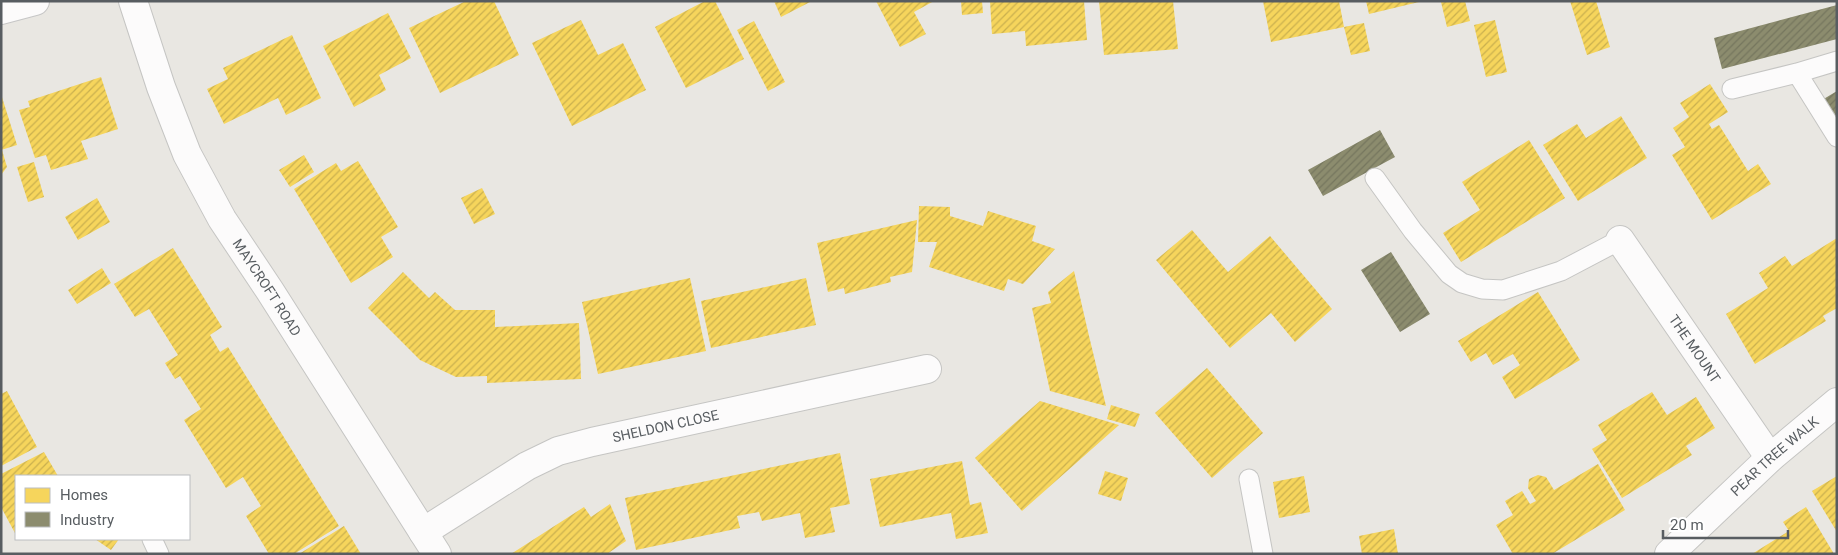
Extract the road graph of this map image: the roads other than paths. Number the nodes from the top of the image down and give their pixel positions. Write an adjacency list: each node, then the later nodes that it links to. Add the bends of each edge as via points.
1 (35, 1): 3 (street)
2 (133, 1): 14 (street, MAYCROFT ROAD, via 186,154 222,219)
3 (1, 10)
4 (1837, 61): 5 (lane)
5 (1797, 73): 6 (lane); 7 (lane)
6 (1732, 89)
7 (1837, 137)
8 (1375, 178): 9 (lane, via 1449,274 1462,283 1482,289 1503,290 1561,271)
9 (1620, 240): 12 (street, THE MOUNT)
10 (927, 369): 14 (street, SHELDON CLOSE, via 558,451 492,487)
11 (1837, 402): 12 (street, PEAR TREE WALK)
12 (1770, 458): 19 (street, PEAR TREE WALK)
13 (1249, 480): 18 (lane)
14 (422, 532): 17 (street, MAYCROFT ROAD)
15 (152, 540): 16 (lane)
16 (159, 554)
17 (438, 554)
18 (1263, 554)
19 (1669, 554)

